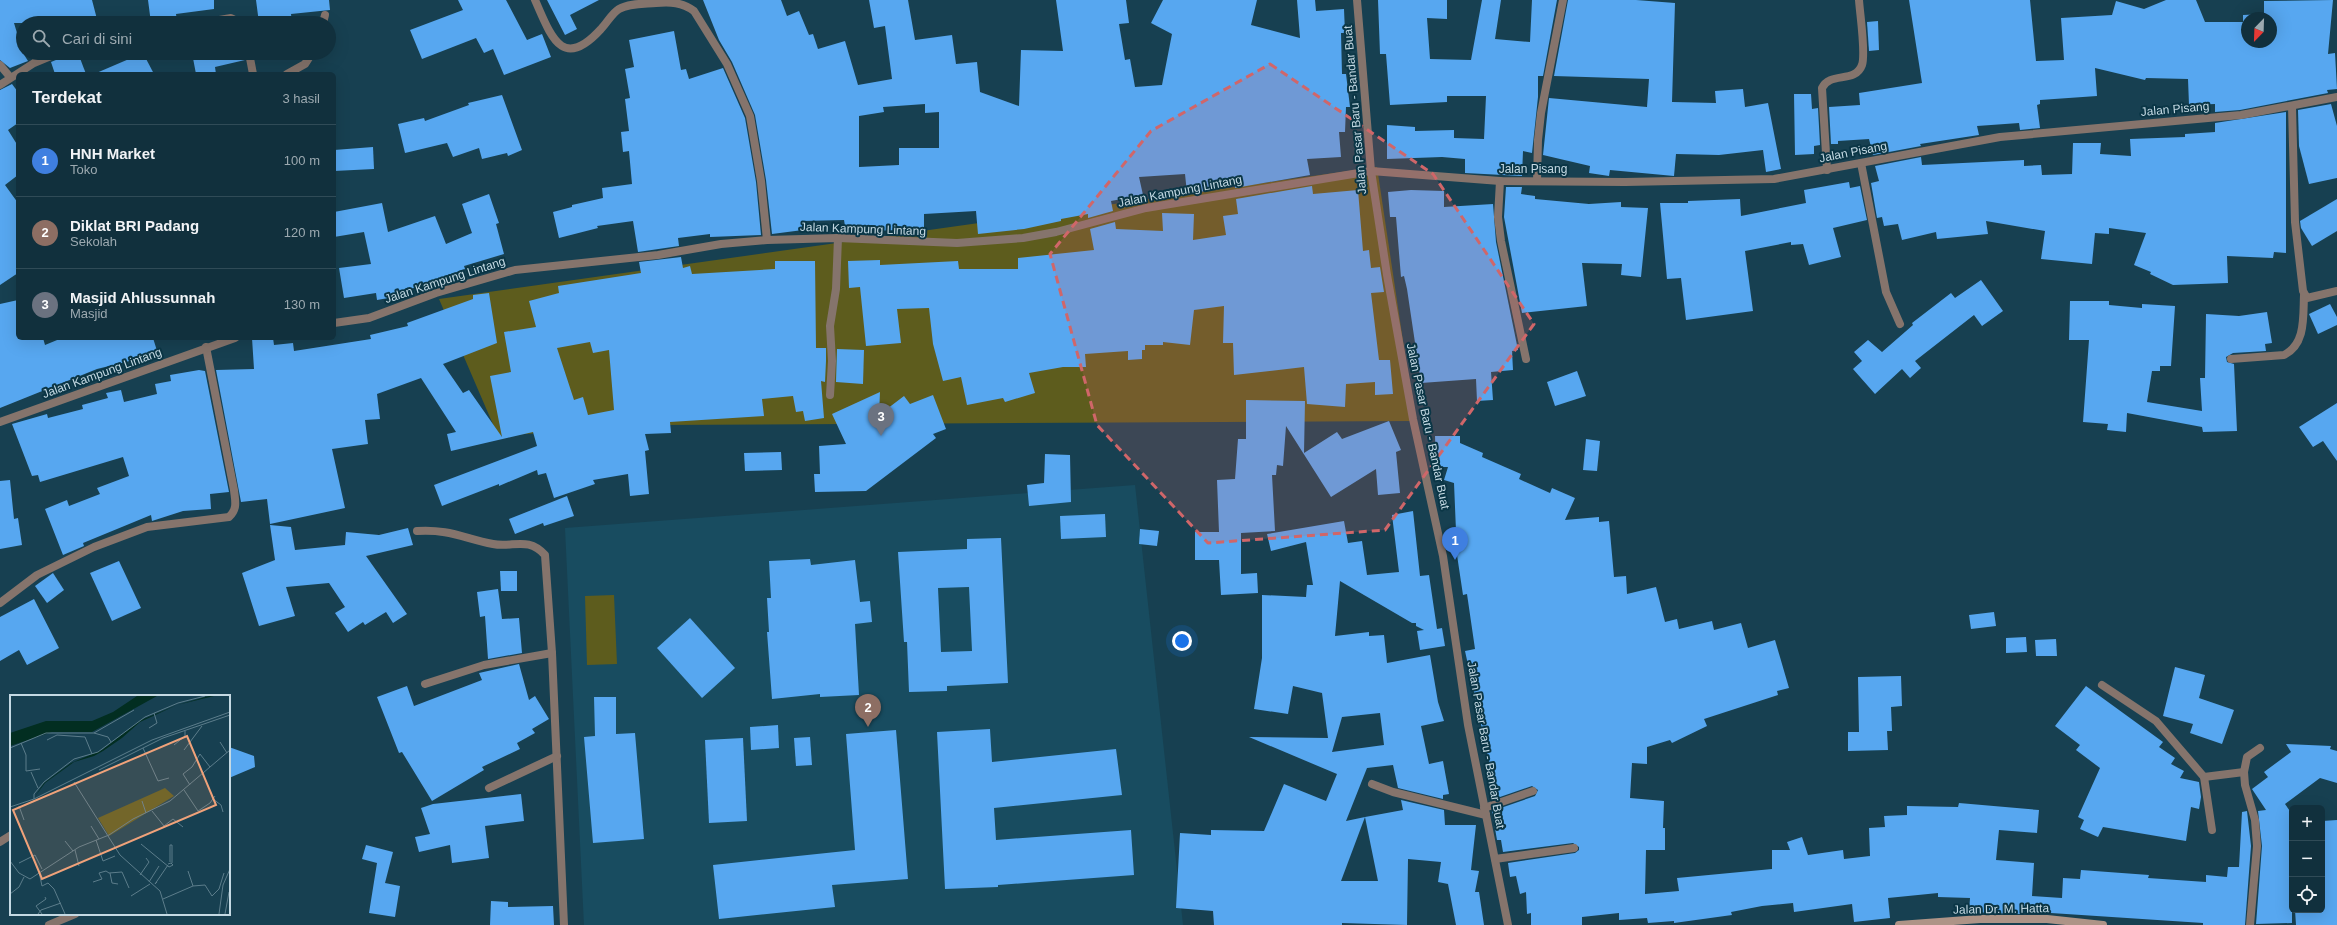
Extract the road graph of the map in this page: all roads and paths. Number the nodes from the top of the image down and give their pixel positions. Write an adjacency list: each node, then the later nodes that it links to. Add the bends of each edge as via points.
1 (535, 0): 23 (street, via 548,31 561,46 571,49 580,48 591,41 619,9 626,6 669,2 687,6 694,11 727,64 750,116 761,181)
2 (1357, 0): 19 (street, Jalan Pasar Baru - Bandar Buat)
3 (1563, 0): 21 (street, via 1541,113)
4 (1860, 0): 18 (street, via 1862,66 1852,76 1829,79 1824,82 1822,88)
5 (41, 60): 9 (street)
6 (250, 60): 10 (street)
7 (308, 60): 11 (street)
8 (0, 65): 13 (street)
9 (19, 72)
10 (253, 72)
11 (291, 72)
12 (16, 74): 13 (street)
13 (10, 77): 14 (street)
14 (0, 85)
15 (2337, 97): 16 (street, Jalan Pisang)
16 (2292, 107): 17 (street, Jalan Pisang, via 2241,115 2000,136); 25 (street, via 2294,222)
17 (1861, 164): 18 (street, Jalan Pisang); 27 (street, via 1886,292)
18 (1827, 170): 21 (street, Jalan Pisang, via 1774,179)
19 (1371, 171): 20 (street, Jalan Pisang); 22 (street, Jalan Kampung Lintang, via 1146,208 1023,238 957,243); 46 (street, Jalan Pasar Baru - Bandar Buat, via 1413,419 1443,556 1458,664)
20 (1500, 181): 21 (street, Jalan Pisang); 30 (street, via 1498,218 1501,241)
21 (1537, 181)
22 (838, 238): 23 (street, Jalan Kampung Lintang); 32 (street, via 836,289 830,326)
23 (767, 240): 26 (street, Jalan Kampung Lintang, via 721,244 658,255 515,270 436,293 370,318)
24 (2337, 291): 25 (street, via 2312,298)
25 (2304, 295): 31 (street, via 2301,334 2292,351 2284,355)
26 (336, 323)
27 (1900, 324)
28 (229, 340): 29 (street, Jalan Kampung Lintang)
29 (206, 347): 33 (street, Jalan Kampung Lintang, via 136,375); 35 (street, via 234,490 236,505 232,514 147,527 94,547 37,575)
30 (1526, 359)
31 (2231, 360)
32 (830, 395)
33 (0, 422)
34 (417, 531): 36 (street, via 438,530 494,544 530,545 539,548 545,555)
35 (0, 603)
36 (552, 653): 37 (street, via 484,665); 40 (street)
37 (426, 684)
38 (2102, 685): 42 (street, via 2156,721)
39 (2260, 748): 41 (street, via 2247,756)
40 (557, 756): 44 (street); 54 (street)
41 (2244, 772): 42 (street); 58 (street, via 2244,785 2255,820 2258,846)
42 (2204, 777): 47 (street)
43 (1372, 784): 46 (street, via 1393,792)
44 (489, 788)
45 (1533, 791): 46 (street)
46 (1485, 811): 51 (street, Jalan Pasar Baru - Bandar Buat)
47 (2212, 830)
48 (10, 837): 49 (street)
49 (0, 842)
50 (1574, 848): 51 (street)
51 (1495, 859): 55 (street, Jalan Pasar Baru - Bandar Buat)
52 (73, 915): 53 (street)
53 (48, 925)
54 (564, 925)
55 (1508, 925)
56 (1899, 925): 57 (main road, Jalan Dr. M. Hatta, via 1980,919 2047,919)
57 (2103, 925)
58 (2250, 925)

